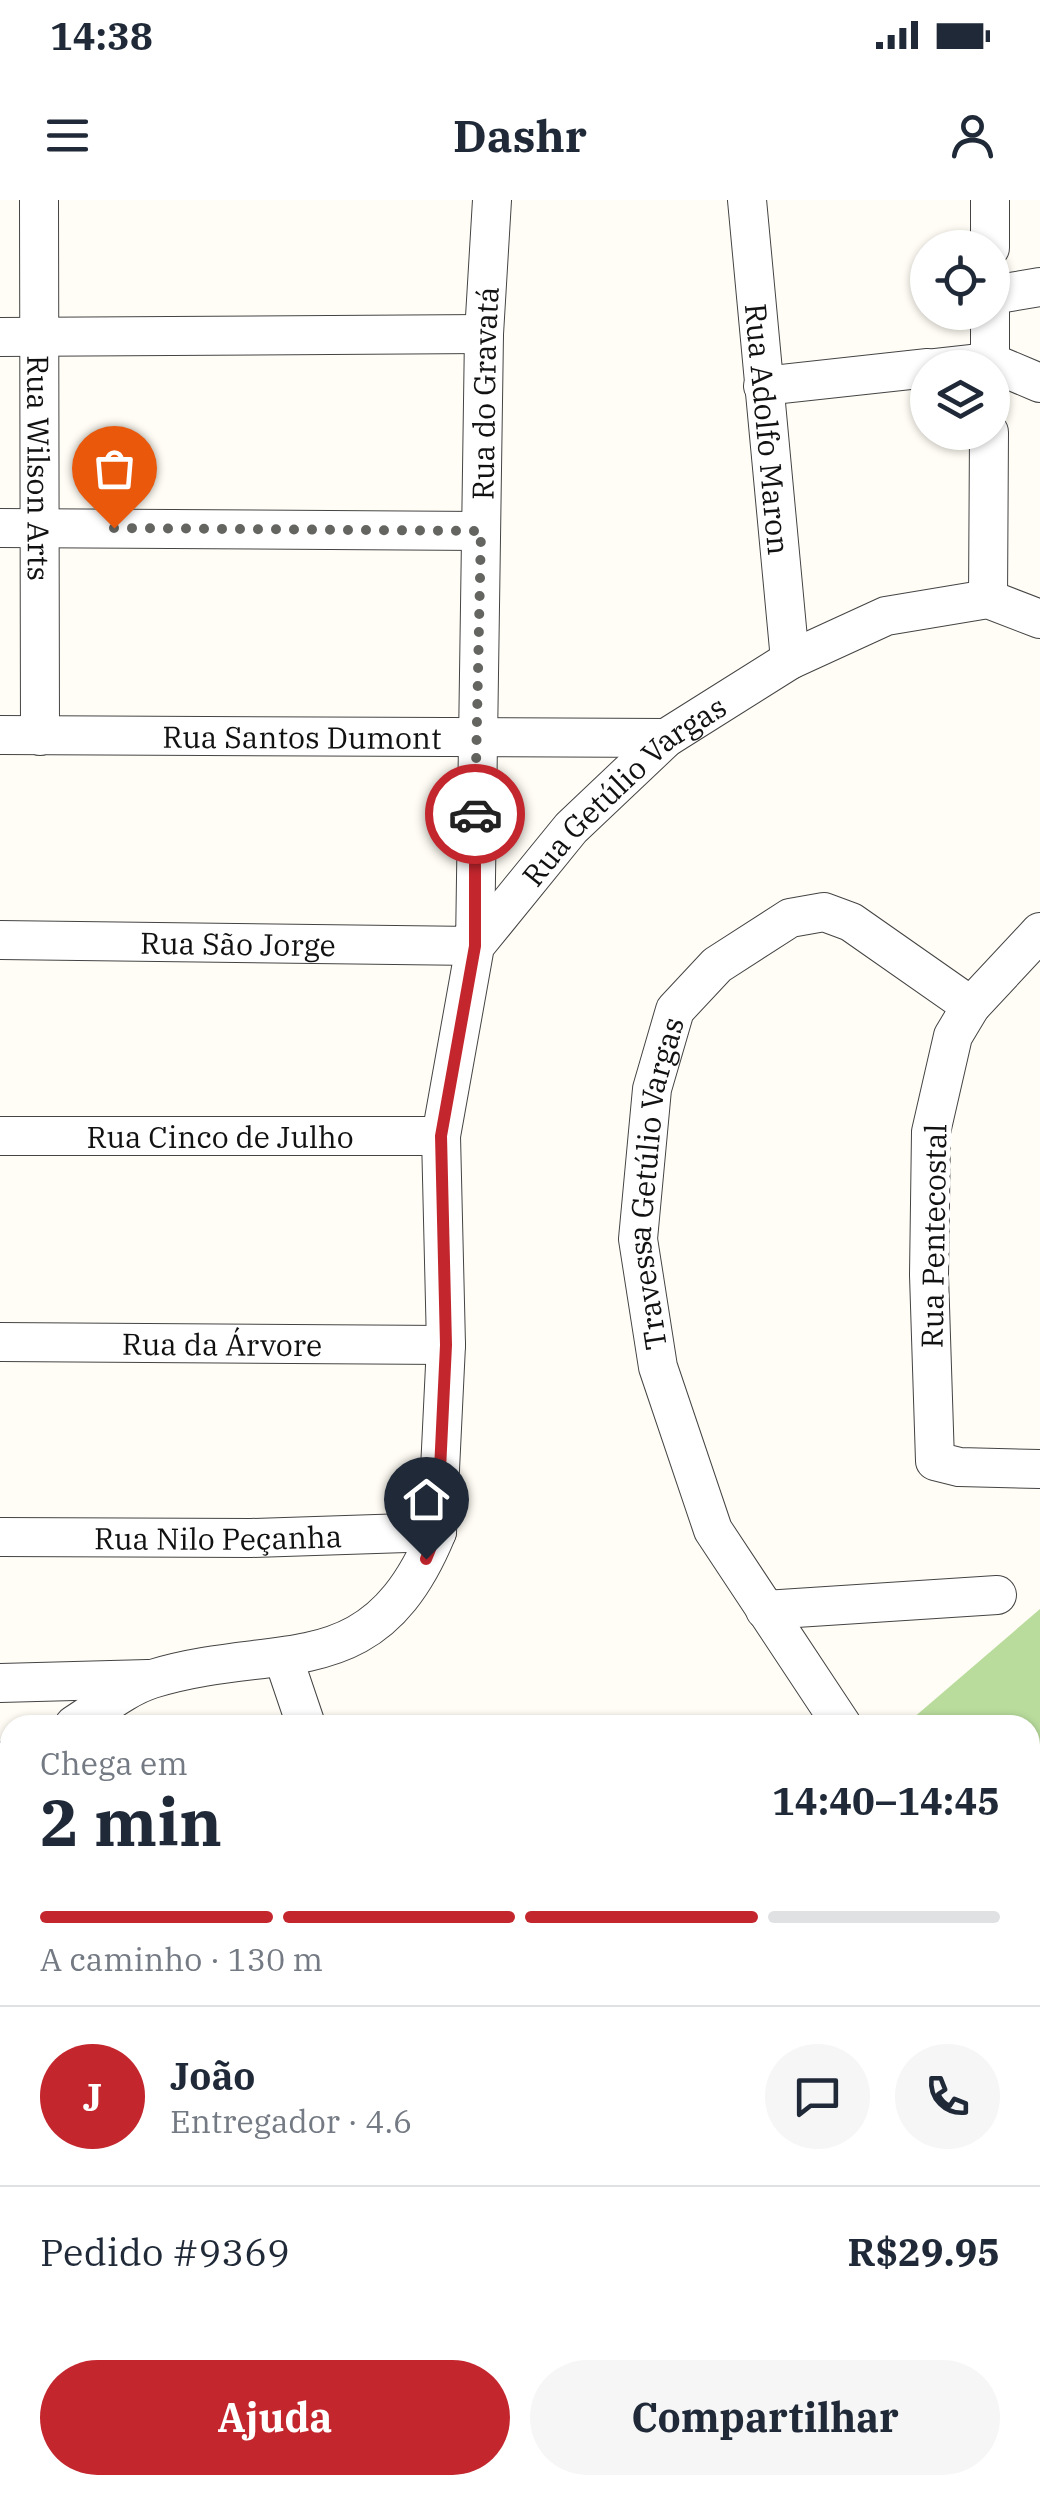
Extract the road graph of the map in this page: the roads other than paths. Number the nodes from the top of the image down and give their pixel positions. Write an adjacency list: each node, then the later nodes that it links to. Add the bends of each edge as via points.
1 (39, 200): 10 (street, Rua Wilson Arts)
2 (492, 200): 8 (street, Rua do Gravatá)
3 (746, 200): 14 (street, Rua Adolfo Maron)
4 (990, 200): 5 (street)
5 (990, 230)
6 (1040, 287): 7 (street)
7 (1010, 292)
8 (484, 334): 10 (street); 18 (street, Rua do Gravatá)
9 (0, 337): 10 (street)
10 (40, 338): 17 (street, Rua Wilson Arts)
11 (910, 370): 14 (street)
12 (1010, 372): 13 (street)
13 (1040, 383)
14 (763, 386): 21 (street, Rua Adolfo Maron)
15 (989, 450): 19 (street)
16 (0, 528): 17 (street)
17 (40, 528): 18 (street); 23 (street, Rua Wilson Arts)
18 (481, 531): 25 (street, Rua do Gravatá)
19 (988, 599): 20 (street); 21 (street, Rua Getúlio Vargas, via 886,616)
20 (1040, 619)
21 (790, 660): 24 (street, Rua Getúlio Vargas)
22 (0, 736): 23 (street, Rua Santos Dumont)
23 (40, 736): 25 (street, Rua Santos Dumont)
24 (666, 738): 25 (street, Rua Santos Dumont); 28 (street, Rua Getúlio Vargas, via 571,828)
25 (476, 739): 28 (street, Rua do Gravatá)
26 (1040, 932): 29 (street, Rua Pentecostal)
27 (0, 940): 28 (street, Rua São Jorge)
28 (475, 946): 31 (street, Rua Getúlio Vargas)
29 (971, 1006): 34 (street, Rua Pentecostal, via 953,1036 931,1132 932,1454 946,1466); 38 (street, Travessa Getúlio Vargas, via 851,922 824,912 790,918 717,965 674,1010 652,1089 638,1239 658,1367 713,1530)
30 (0, 1136): 31 (street, Rua Cinco de Julho)
31 (441, 1136): 33 (street, Rua Getúlio Vargas)
32 (0, 1342): 33 (street, Rua da Árvore)
33 (446, 1345): 35 (street, Rua Getúlio Vargas)
34 (1040, 1469)
35 (437, 1532): 36 (street, Rua Nilo Peçanha); 39 (street, Rua Getúlio Vargas, via 410,1587 368,1630)
36 (0, 1537)
37 (998, 1594): 38 (street)
38 (764, 1610): 44 (street, Travessa Getúlio Vargas)
39 (283, 1657): 40 (street, Rua Getúlio Vargas); 43 (street)
40 (150, 1679): 41 (street); 42 (street)
41 (0, 1682)
42 (91, 1715)
43 (303, 1715)
44 (835, 1715)

